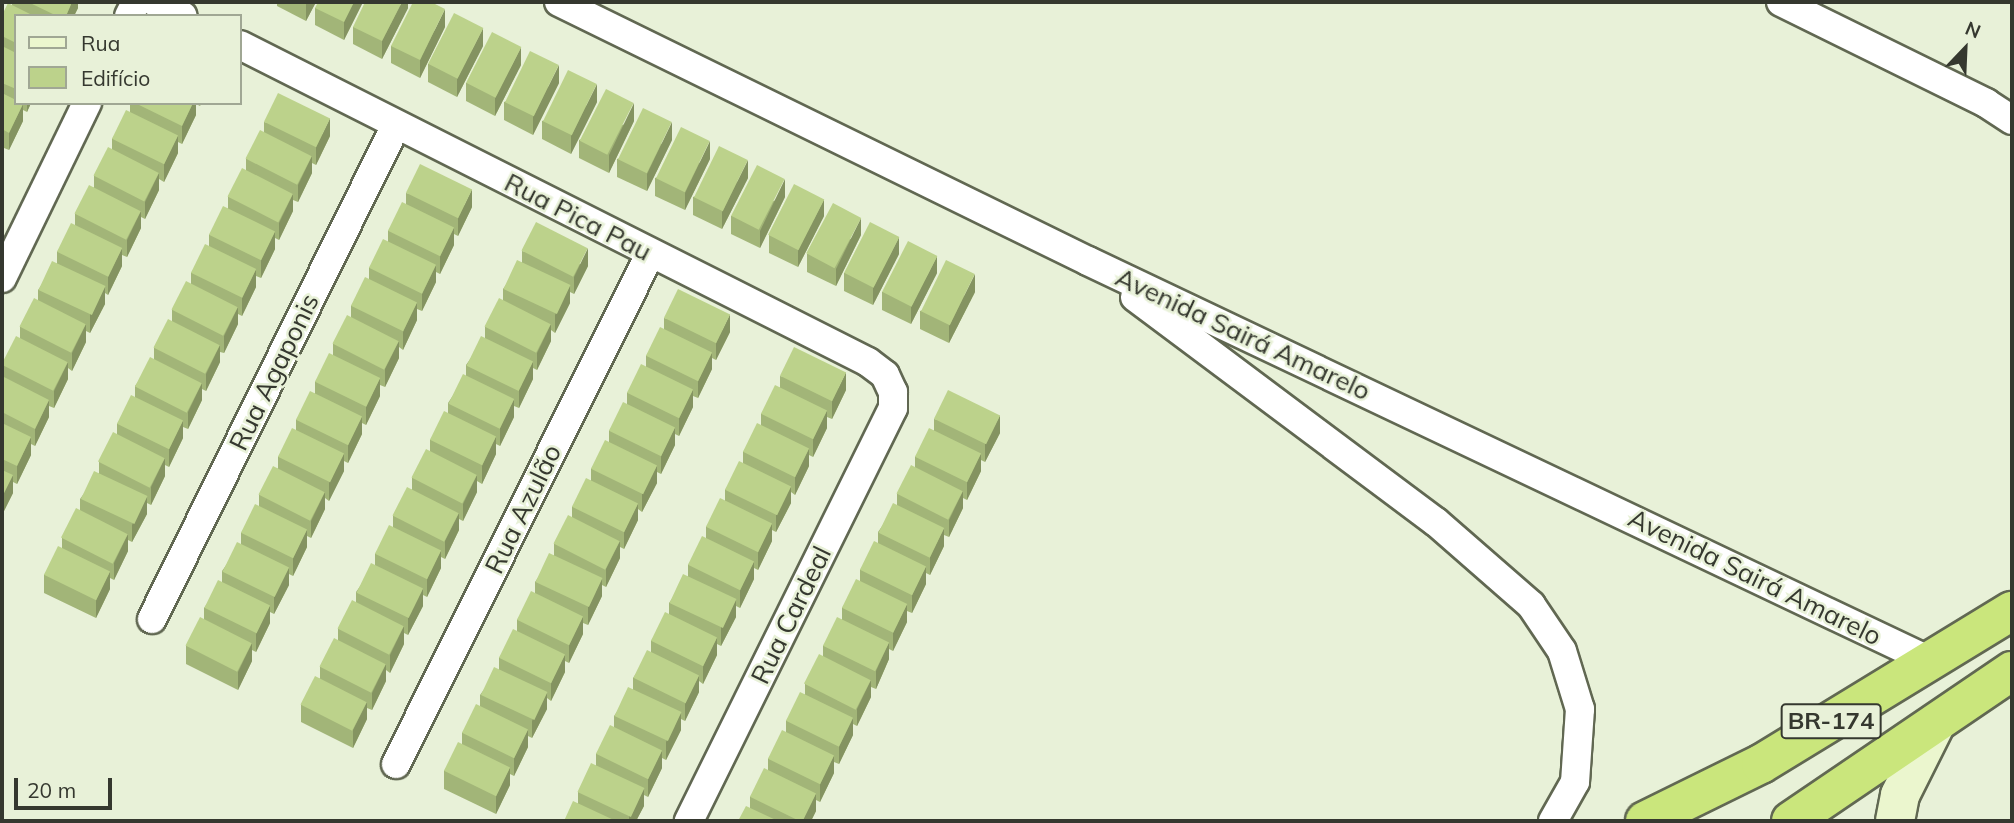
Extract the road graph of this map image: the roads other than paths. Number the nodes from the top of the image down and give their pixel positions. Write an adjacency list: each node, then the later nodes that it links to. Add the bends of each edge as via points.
1 (155, 2): 4 (street)
2 (559, 2): 10 (street, Avenida Sairá Amarelo)
3 (1781, 2): 7 (street)
4 (179, 14)
5 (242, 46): 8 (street, Rua Pica Pau)
6 (86, 105): 11 (street)
7 (2012, 120)
8 (396, 125): 9 (street, Rua Pica Pau); 14 (street, Rua Agaponis)
9 (650, 254): 12 (street, Rua Pica Pau, via 868,362 885,375 893,392); 18 (street, Rua Azulão)
10 (1088, 261): 15 (street, Avenida Sairá Amarelo); 20 (street, via 1436,522 1531,605 1562,652 1580,709 1575,782)
11 (2, 278)
12 (893, 408): 19 (street, Rua Cardeal)
13 (2012, 611): 15 (highway, BR-174)
14 (152, 619)
15 (1930, 661): 21 (highway, BR-174, via 1761,764)
16 (2012, 671): 17 (highway, BR-174)
17 (1936, 723): 22 (highway, BR-174); 23 (main road, BR-174, via 1900,795)
18 (396, 764)
19 (689, 821)
20 (1553, 821)
21 (1645, 821)
22 (1791, 821)
23 (1895, 821)

